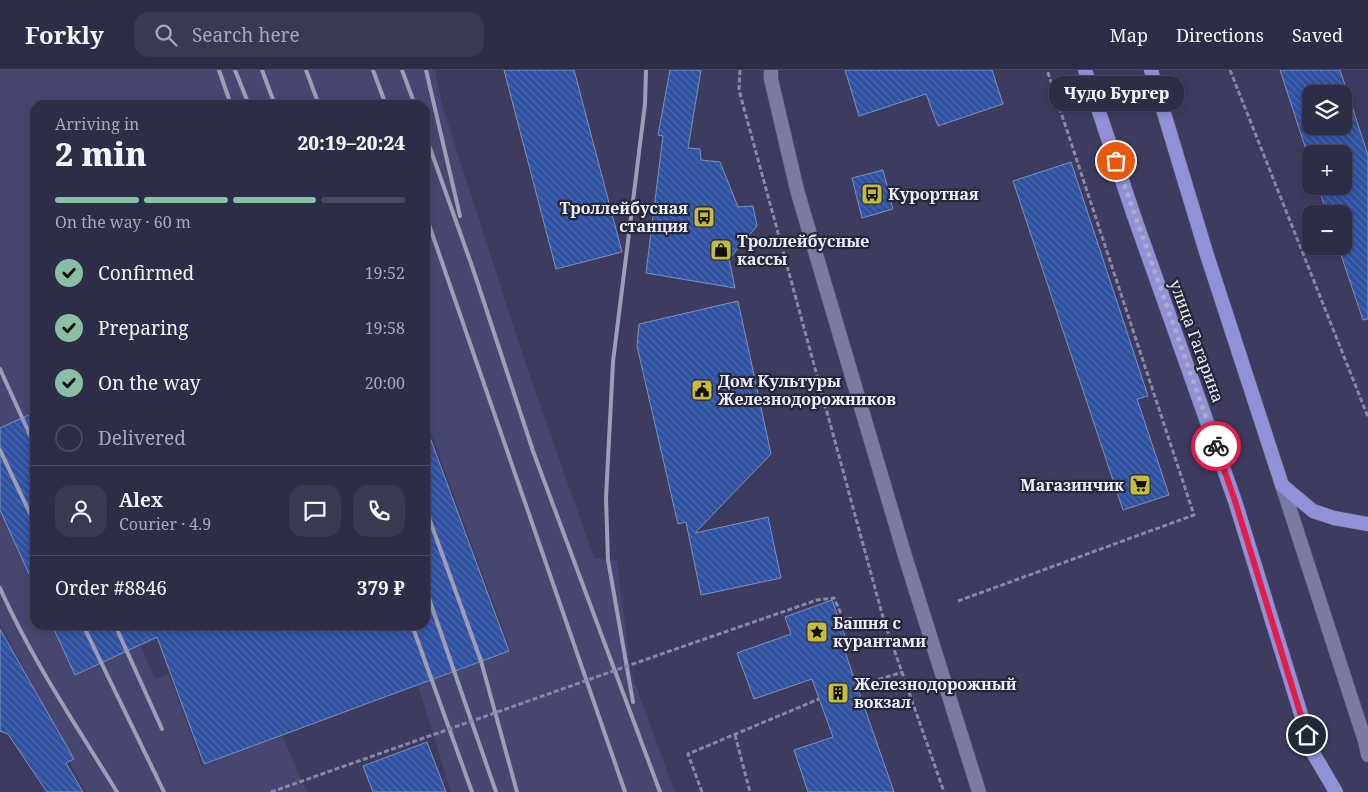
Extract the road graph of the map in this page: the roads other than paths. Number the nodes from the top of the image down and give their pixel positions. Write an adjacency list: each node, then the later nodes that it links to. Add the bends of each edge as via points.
1 (771, 70): 7 (lane, via 797,190)
2 (1085, 70): 8 (main road, улица Гагарина, via 1230,485 1313,754)
3 (1151, 70): 4 (main road, улица Гагарина)
4 (1282, 485): 5 (main road, via 1313,511); 6 (lane)
5 (1365, 523)
6 (1368, 755)
7 (979, 792)
8 (1336, 792)

